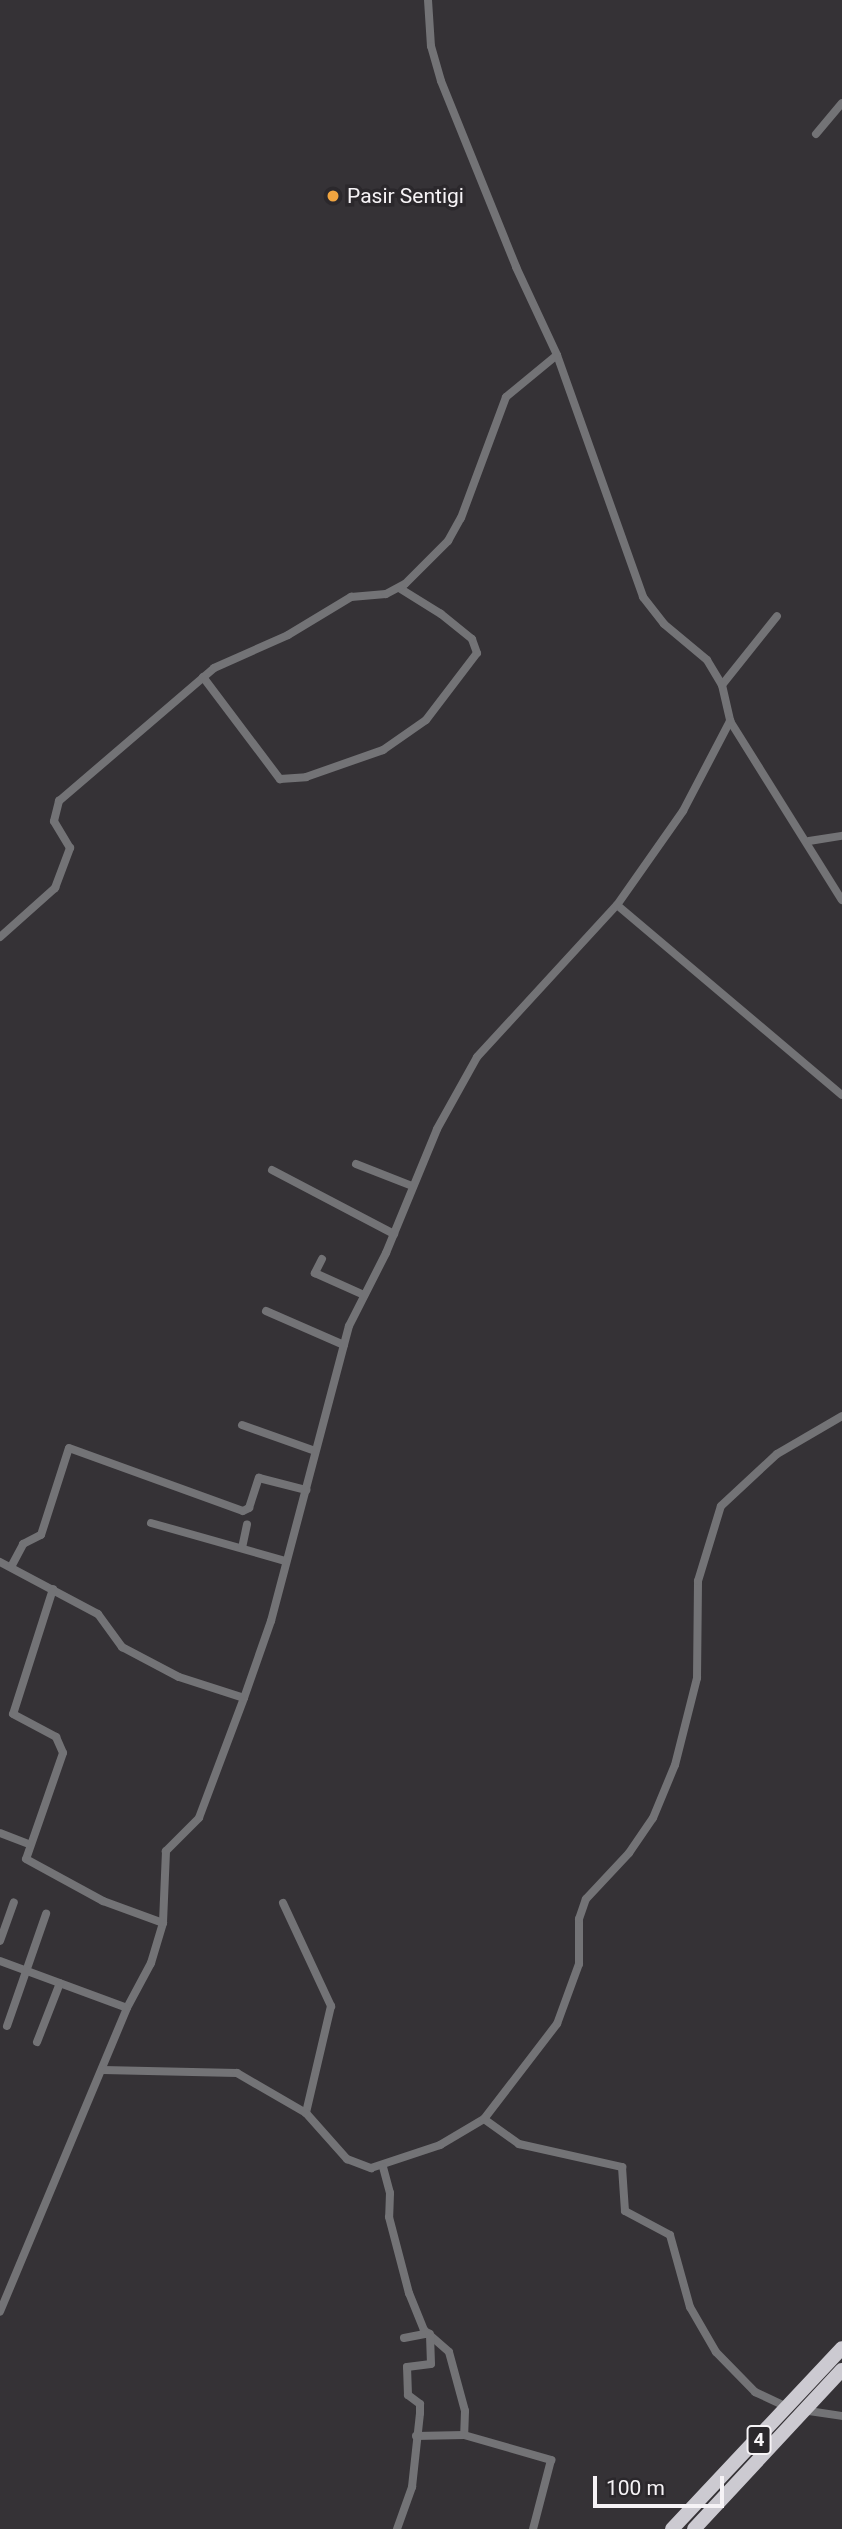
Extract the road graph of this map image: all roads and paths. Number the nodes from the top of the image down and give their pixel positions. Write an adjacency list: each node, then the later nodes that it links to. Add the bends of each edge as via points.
1 (428, 0): 4 (street, via 431,46 441,81)
2 (842, 103): 3 (street)
3 (816, 134)
4 (557, 355): 5 (street, via 506,397 461,519 448,541); 8 (street, via 643,597 664,624 708,660)
5 (398, 588): 7 (street, via 378,596 351,597 328,614); 7 (street, via 472,639 478,653 426,720 383,750 306,777 280,779)
6 (777, 616): 8 (street)
7 (203, 677): 14 (street, via 59,801 54,821 70,848 55,888)
8 (722, 685): 9 (street)
9 (730, 721): 11 (street); 13 (street, via 683,811)
10 (842, 836): 11 (street)
11 (809, 841): 12 (street)
12 (842, 900)
13 (617, 905): 15 (street); 18 (street, via 477,1056)
14 (0, 937)
15 (842, 1095)
16 (356, 1164): 18 (street)
17 (272, 1170): 19 (street)
18 (412, 1186): 19 (street)
19 (394, 1234): 21 (street)
20 (322, 1259): 21 (street, via 315,1273)
21 (364, 1295): 23 (street)
22 (266, 1311): 23 (street)
23 (344, 1345): 26 (street)
24 (842, 1416): 51 (street, via 777,1454 721,1506 698,1581 697,1678 675,1765 653,1818 629,1853 586,1899 579,1919 576,1976 557,2024)
25 (242, 1425): 26 (street)
26 (315, 1451): 27 (street)
27 (306, 1490): 31 (street); 33 (street, via 259,1478 243,1511 69,1448 41,1535 23,1544)
28 (151, 1522): 30 (street)
29 (247, 1525): 30 (street)
30 (242, 1548): 31 (street)
31 (285, 1561): 35 (street, via 271,1621)
32 (0, 1562): 33 (street)
33 (10, 1567): 34 (street)
34 (53, 1589): 35 (street, via 98,1614 122,1647 179,1677); 37 (street, via 13,1714 56,1737 62,1747)
35 (244, 1698): 41 (street, via 199,1818 166,1851)
36 (0, 1833): 37 (street)
37 (29, 1844): 41 (street, via 27,1861 103,1901)
38 (14, 1902): 42 (street)
39 (283, 1903): 50 (street, via 331,2006)
40 (46, 1914): 44 (street)
41 (163, 1923): 46 (street, via 151,1963)
42 (0, 1941)
43 (0, 1961): 44 (street)
44 (27, 1971): 45 (street); 47 (street)
45 (60, 1983): 46 (street); 48 (street)
46 (127, 2008): 49 (street)
47 (7, 2026)
48 (37, 2042)
49 (103, 2070): 50 (street, via 230,2071); 53 (street)
50 (306, 2113): 52 (street, via 347,2159 363,2167)
51 (484, 2119): 52 (street, via 418,2154); 58 (street, via 519,2144 622,2167 625,2211 670,2235 690,2307 731,2370 755,2392 790,2408)
52 (383, 2166): 54 (street, via 390,2193 389,2217 409,2293)
53 (0, 2311)
54 (430, 2334): 55 (street); 59 (street, via 431,2364 407,2367 408,2395 419,2404); 60 (street, via 445,2345 452,2360 466,2411)
55 (404, 2338)
56 (842, 2348): 63 (highway, 4)
57 (842, 2370): 64 (highway, 4)
58 (838, 2416)
59 (416, 2435): 60 (street); 61 (street, via 412,2487)
60 (464, 2435): 62 (street, via 551,2460)
61 (397, 2529)
62 (533, 2529)
63 (672, 2529)
64 (694, 2529)

